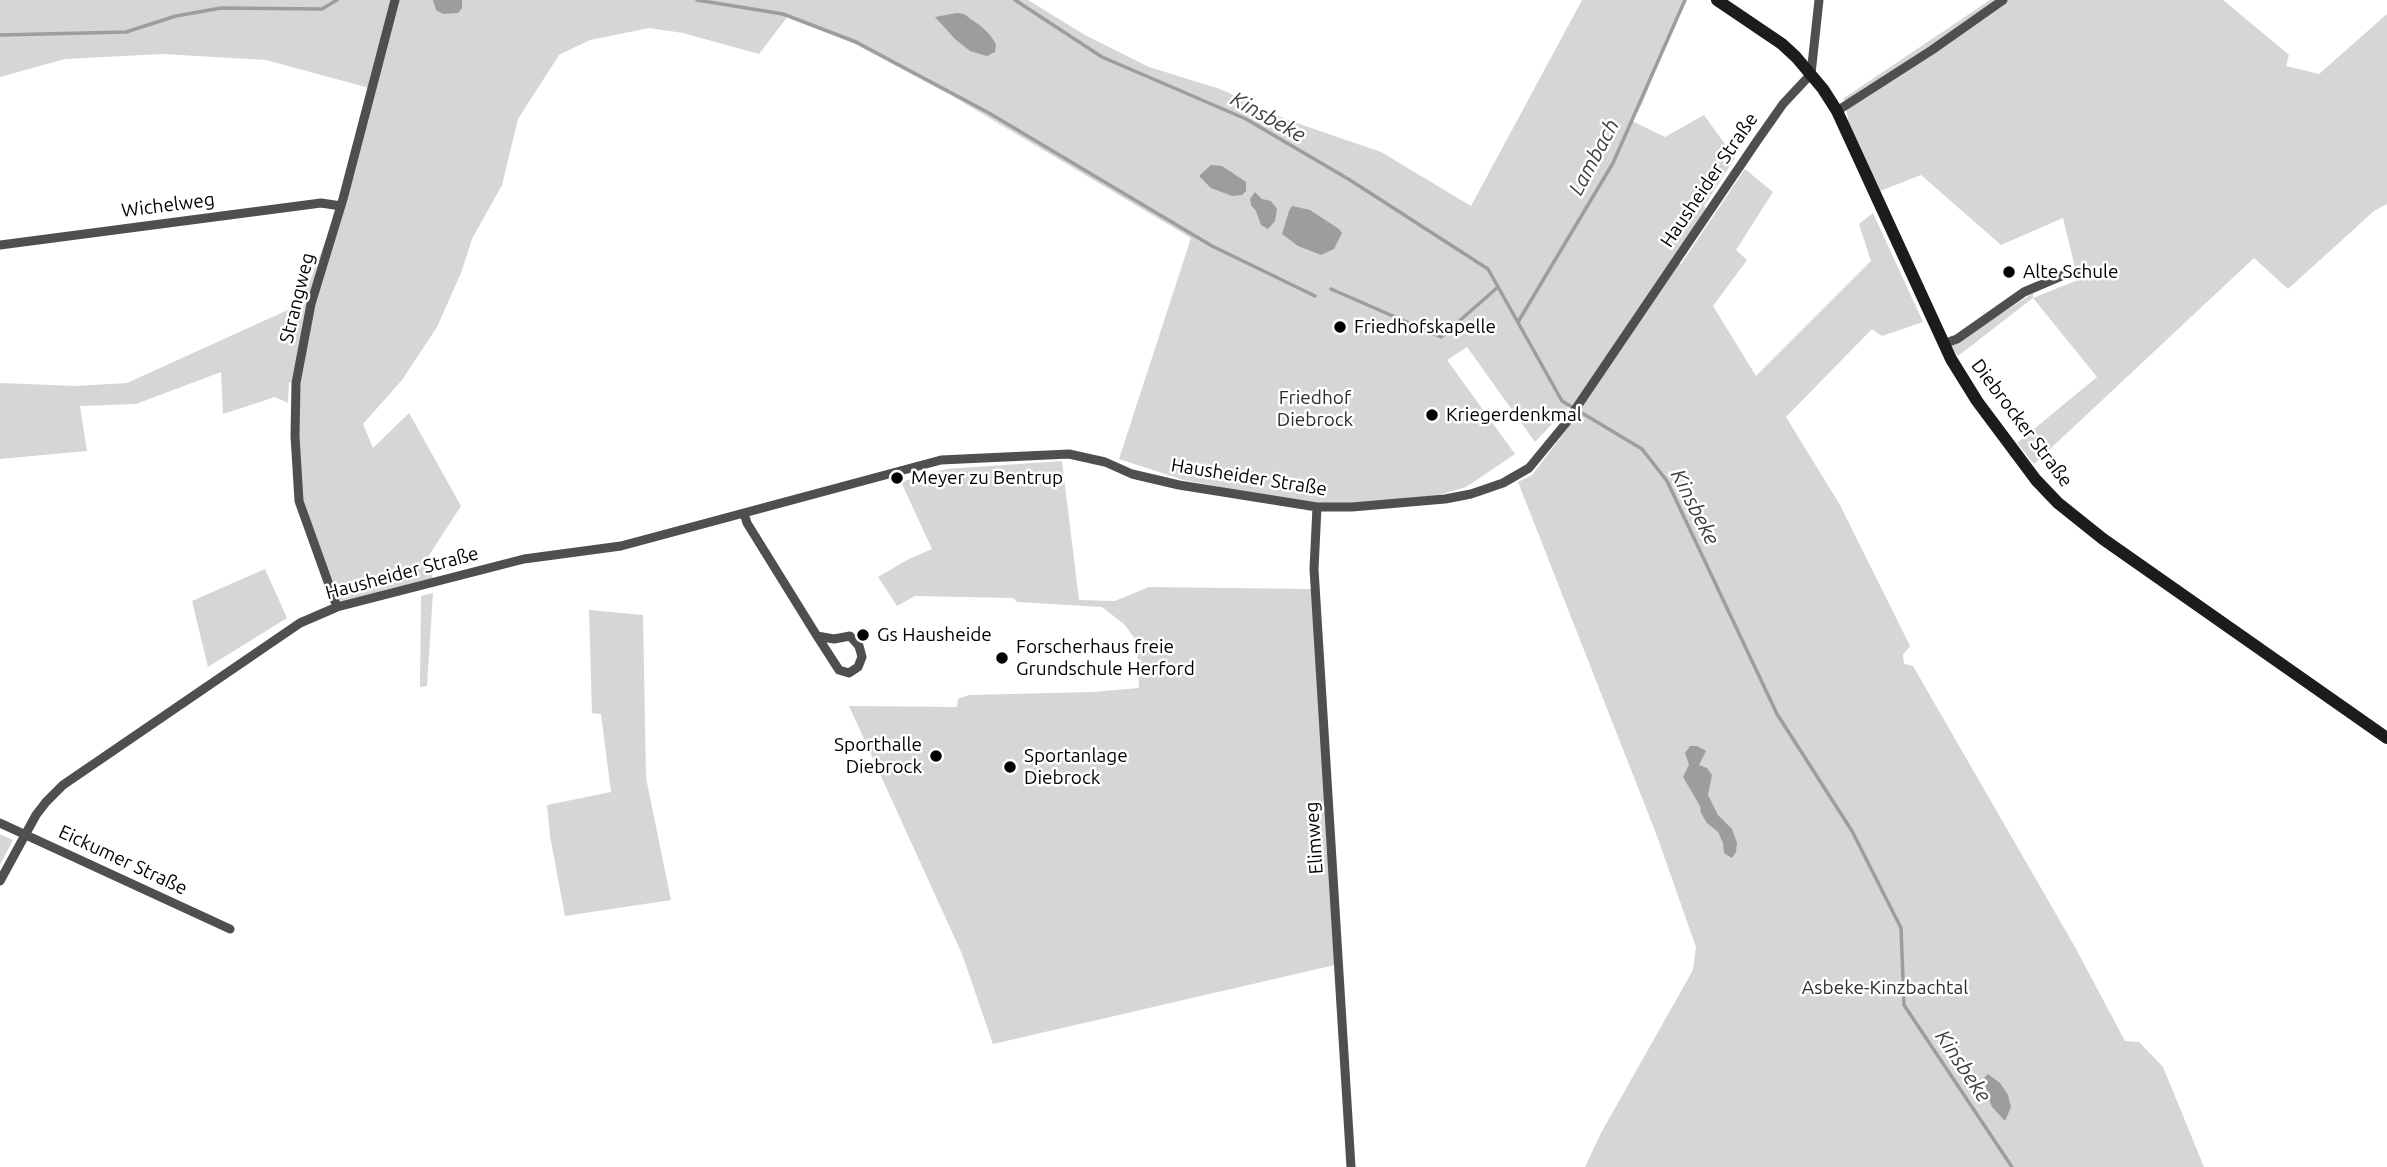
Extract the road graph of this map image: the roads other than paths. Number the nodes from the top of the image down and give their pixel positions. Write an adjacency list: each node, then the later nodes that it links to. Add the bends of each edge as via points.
1 (395, 0): 7 (street, Strangweg)
2 (1717, 0): 5 (main road, Diebrocker Straße, via 1782,44)
3 (1819, 0): 5 (street)
4 (2003, 0): 6 (street)
5 (1811, 74): 6 (main road, Diebrocker Straße); 11 (street, Hausheider Straße, via 1763,131 1566,423 1529,468 1483,490 1445,499)
6 (1837, 111): 10 (main road, Diebrocker Straße)
7 (341, 206): 8 (street, Wichelweg, via 321,203); 13 (street, Strangweg, via 311,304 296,383 295,436 299,501)
8 (0, 245)
9 (2084, 270): 10 (street, via 2024,292)
10 (1943, 344): 15 (main road, Diebrocker Straße, via 1976,401 2057,503)
11 (1317, 506): 12 (street, Hausheider Straße, via 1179,485 1086,456 1047,454 941,460); 20 (street, Elimweg, via 1314,569)
12 (744, 513): 13 (street, Hausheider Straße, via 621,546 524,559); 14 (street)
13 (337, 607): 17 (street, Hausheider Straße, via 300,624 63,785)
14 (817, 636): 14 (street, via 839,670 849,673 858,667 862,657 850,636)
15 (2387, 738)
16 (0, 823): 17 (street, Eickumer Straße)
17 (25, 834): 18 (street, Hausheider Straße); 19 (street, Eickumer Straße)
18 (0, 881)
19 (230, 929)
20 (1351, 1167)

